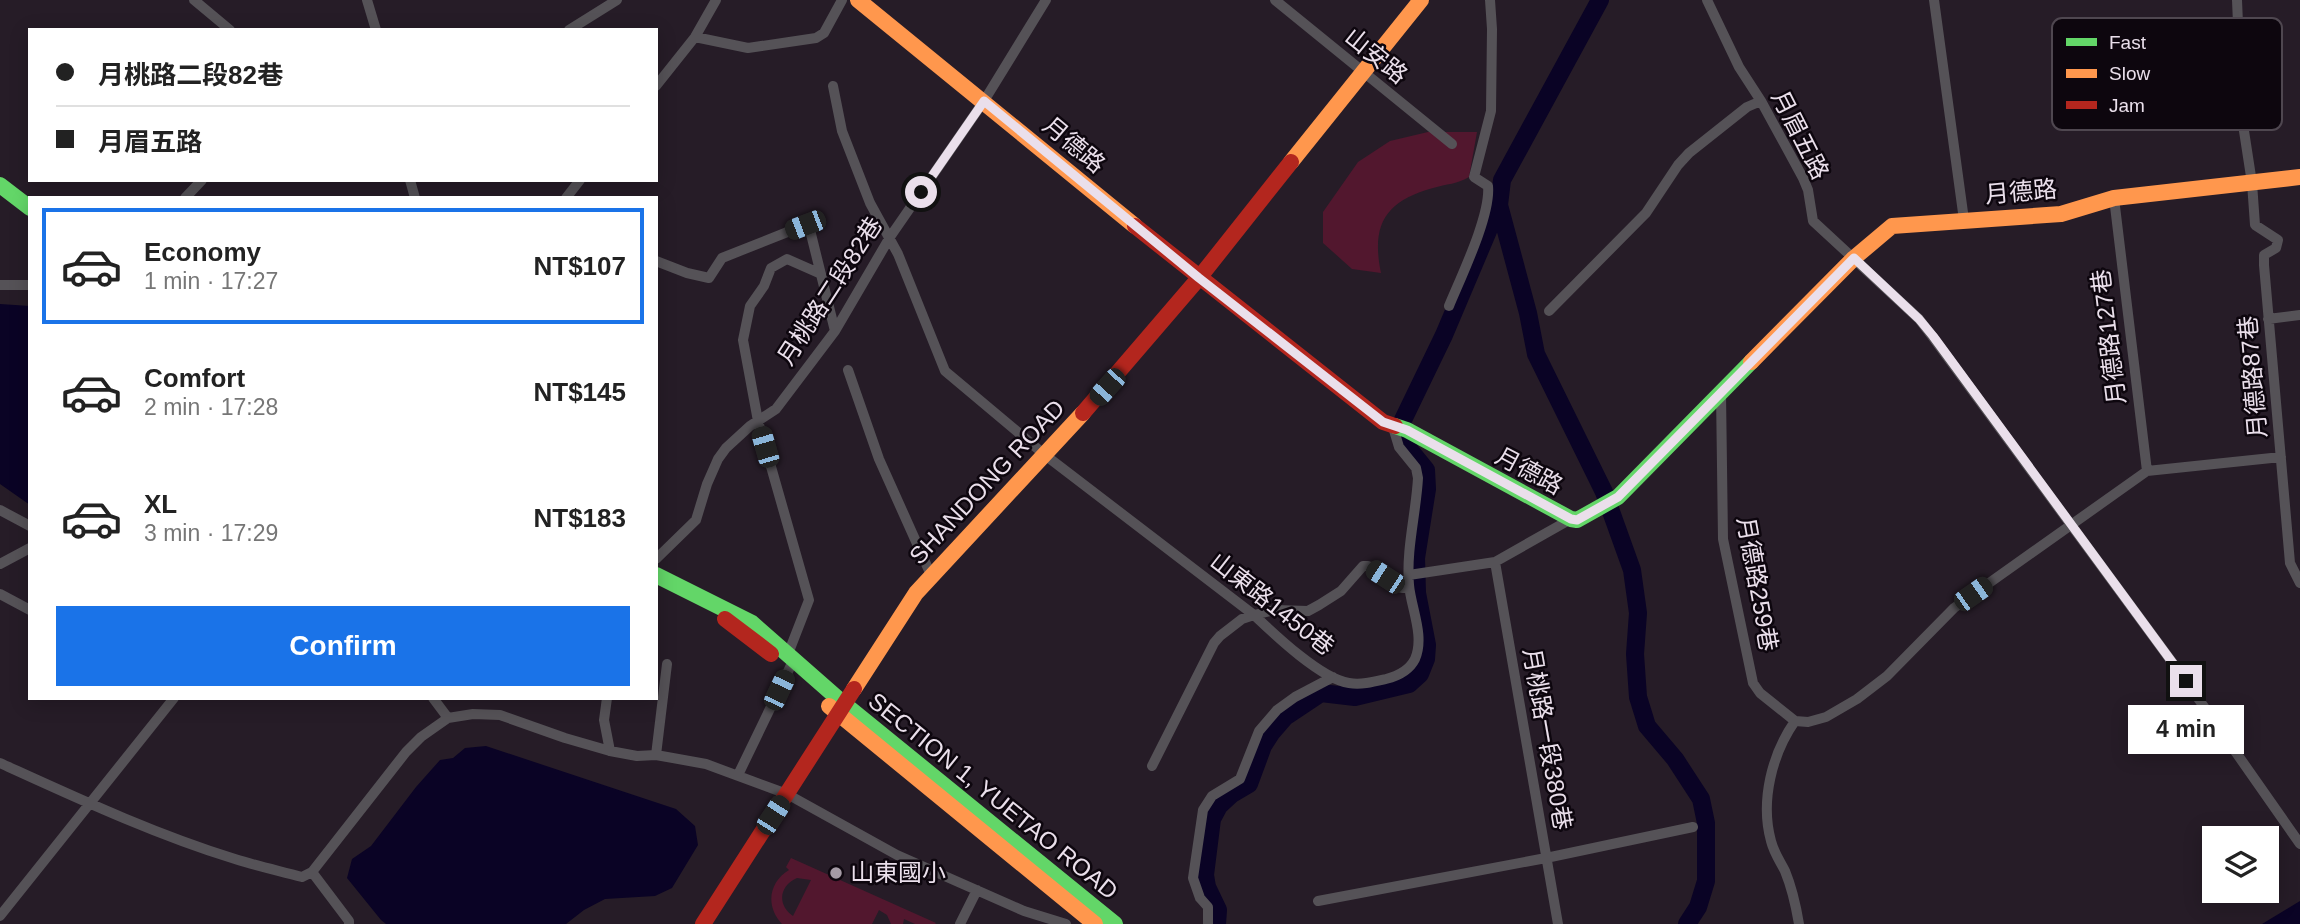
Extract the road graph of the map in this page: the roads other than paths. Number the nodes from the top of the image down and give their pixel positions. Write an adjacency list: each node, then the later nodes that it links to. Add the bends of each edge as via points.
1 (194, 0): 15 (street)
2 (367, 0): 16 (street)
3 (617, 0): 17 (street)
4 (716, 0): 18 (street)
5 (842, 0): 18 (street, via 824,33 816,38 748,48)
6 (858, 0): 22 (street, 月德路)
7 (1046, 0): 22 (street, 月桃路二段82巷)
8 (1275, 0): 19 (street, 山安路)
9 (1421, 0): 19 (street, SHANDONG ROAD)
10 (1490, 0): 45 (street, via 1491,111 1474,177 1488,186 1489,194)
11 (1707, 0): 23 (street, 月眉五路)
12 (1934, 0): 37 (street)
13 (2237, 0): 14 (street)
14 (2238, 18)
15 (228, 28)
16 (375, 28)
17 (572, 28)
18 (695, 37): 20 (street)
19 (1364, 73): 25 (street, 山安路); 42 (street, SHANDONG ROAD)
20 (658, 83)
21 (833, 86): 38 (street, 山東路1450巷, via 842,131 870,203)
22 (984, 101): 38 (street, 月桃路二段82巷); 42 (street, 月德路)
23 (1761, 101): 39 (street, 月眉五路, via 1803,178 1813,221); 46 (street, via 1689,153 1646,213)
24 (2244, 130): 29 (street)
25 (1452, 144)
26 (2300, 177): 29 (street, 月德路)
27 (200, 182): 31 (street)
28 (578, 182): 32 (street)
29 (2252, 183): 34 (street, 月德路); 48 (street, 月德路87巷, via 2255,225 2278,240 2276,248 2264,255)
30 (0, 185): 35 (street)
31 (187, 196)
32 (568, 196)
33 (0, 198): 36 (street)
34 (2114, 198): 37 (street, 月德路, via 2051,215); 56 (street, 月德路127巷)
35 (28, 206)
36 (28, 219)
37 (1964, 219): 39 (street, 月德路, via 1892,226)
38 (890, 237): 49 (street, 月桃路二段82巷); 54 (street, 山東路1450巷, via 945,371)
39 (1854, 258): 51 (street, 月德路); 60 (street, 月眉五路, via 1919,319)
40 (658, 262): 41 (street, via 709,278 722,258 805,225)
41 (821, 274): 49 (street); 52 (street, via 787,259 771,268 750,306 743,340)
42 (1199, 278): 53 (street, 月德路); 54 (street, SHANDONG ROAD)
43 (0, 285): 44 (street)
44 (28, 285)
45 (1449, 306)
46 (1549, 311)
47 (2300, 315): 48 (street)
48 (2268, 319): 55 (street, 月德路87巷)
49 (835, 331): 52 (street, 月桃路二段82巷, via 776,409)
50 (848, 370): 65 (street)
51 (1721, 393): 58 (street, 月德路, via 1618,497); 82 (street, 月德路259巷, via 1723,539 1753,683)
52 (758, 421): 62 (street, 月桃路二段82巷, via 722,453 696,520); 74 (street, via 809,600)
53 (1400, 429): 58 (street, 月德路); 66 (street, 山東路1450巷, via 1399,447 1416,468 1418,478)
54 (1045, 455): 65 (street, SHANDONG ROAD); 73 (street, 山東路1450巷)
55 (2281, 457): 56 (street); 68 (street, 月德路87巷, via 2290,563)
56 (2147, 471): 60 (street)
57 (0, 510): 59 (street)
58 (1571, 519): 63 (street)
59 (28, 525)
60 (2071, 525): 82 (street, via 1954,608 1887,676 1857,699 1826,717); 91 (street, 月眉五路)
61 (28, 549): 64 (street)
62 (658, 557)
63 (1495, 562): 66 (street); 92 (street, 月桃路一段380巷)
64 (0, 564)
65 (930, 575): 80 (street, SHANDONG ROAD)
66 (1409, 575): 70 (street, 山東路1450巷)
67 (658, 576): 74 (street, via 741,617)
68 (2300, 583)
69 (658, 588): 74 (street, via 728,620)
70 (1409, 588): 73 (street, via 1363,566 1341,591 1308,611); 76 (street, 山東路1450巷, via 1419,642 1408,669 1397,677 1362,684)
71 (0, 594): 72 (street)
72 (28, 609)
73 (1254, 615): 76 (street, 山東路1450巷); 86 (street, via 1213,643)
74 (790, 661): 80 (street); 87 (street)
75 (667, 664): 84 (street)
76 (1332, 677): 103 (street, via 1277,710 1259,731 1240,779 1212,796 1202,810 1193,878 1208,907)
77 (172, 700): 89 (street)
78 (434, 700): 81 (street)
79 (607, 700): 83 (street, via 604,720)
80 (840, 708): 88 (street, SHANDONG ROAD); 101 (street, SECTION 1, YUETAO ROAD); 102 (street, SECTION 1, YUETAO ROAD)
81 (448, 718): 83 (street, via 500,715); 93 (street, via 406,752)
82 (1794, 721): 105 (street, via 1772,769 1768,826)
83 (610, 751): 84 (street)
84 (656, 755): 87 (street)
85 (0, 763): 89 (street)
86 (1152, 766)
87 (738, 775): 88 (street)
88 (787, 794): 94 (street, via 897,855); 98 (street, SHANDONG ROAD)
89 (90, 804): 93 (street, via 234,859 302,877); 96 (street)
90 (1693, 827): 92 (street)
91 (2300, 844)
92 (1546, 858): 95 (street); 104 (street, 月桃路一段380巷)
93 (312, 872): 97 (street)
94 (977, 890): 99 (street); 100 (street)
95 (1318, 901)
96 (0, 916)
97 (349, 924)
98 (703, 924)
99 (960, 924)
100 (1066, 924)
101 (1096, 924)
102 (1115, 924)
103 (1208, 924)
104 (1558, 924)
105 (1799, 924)

